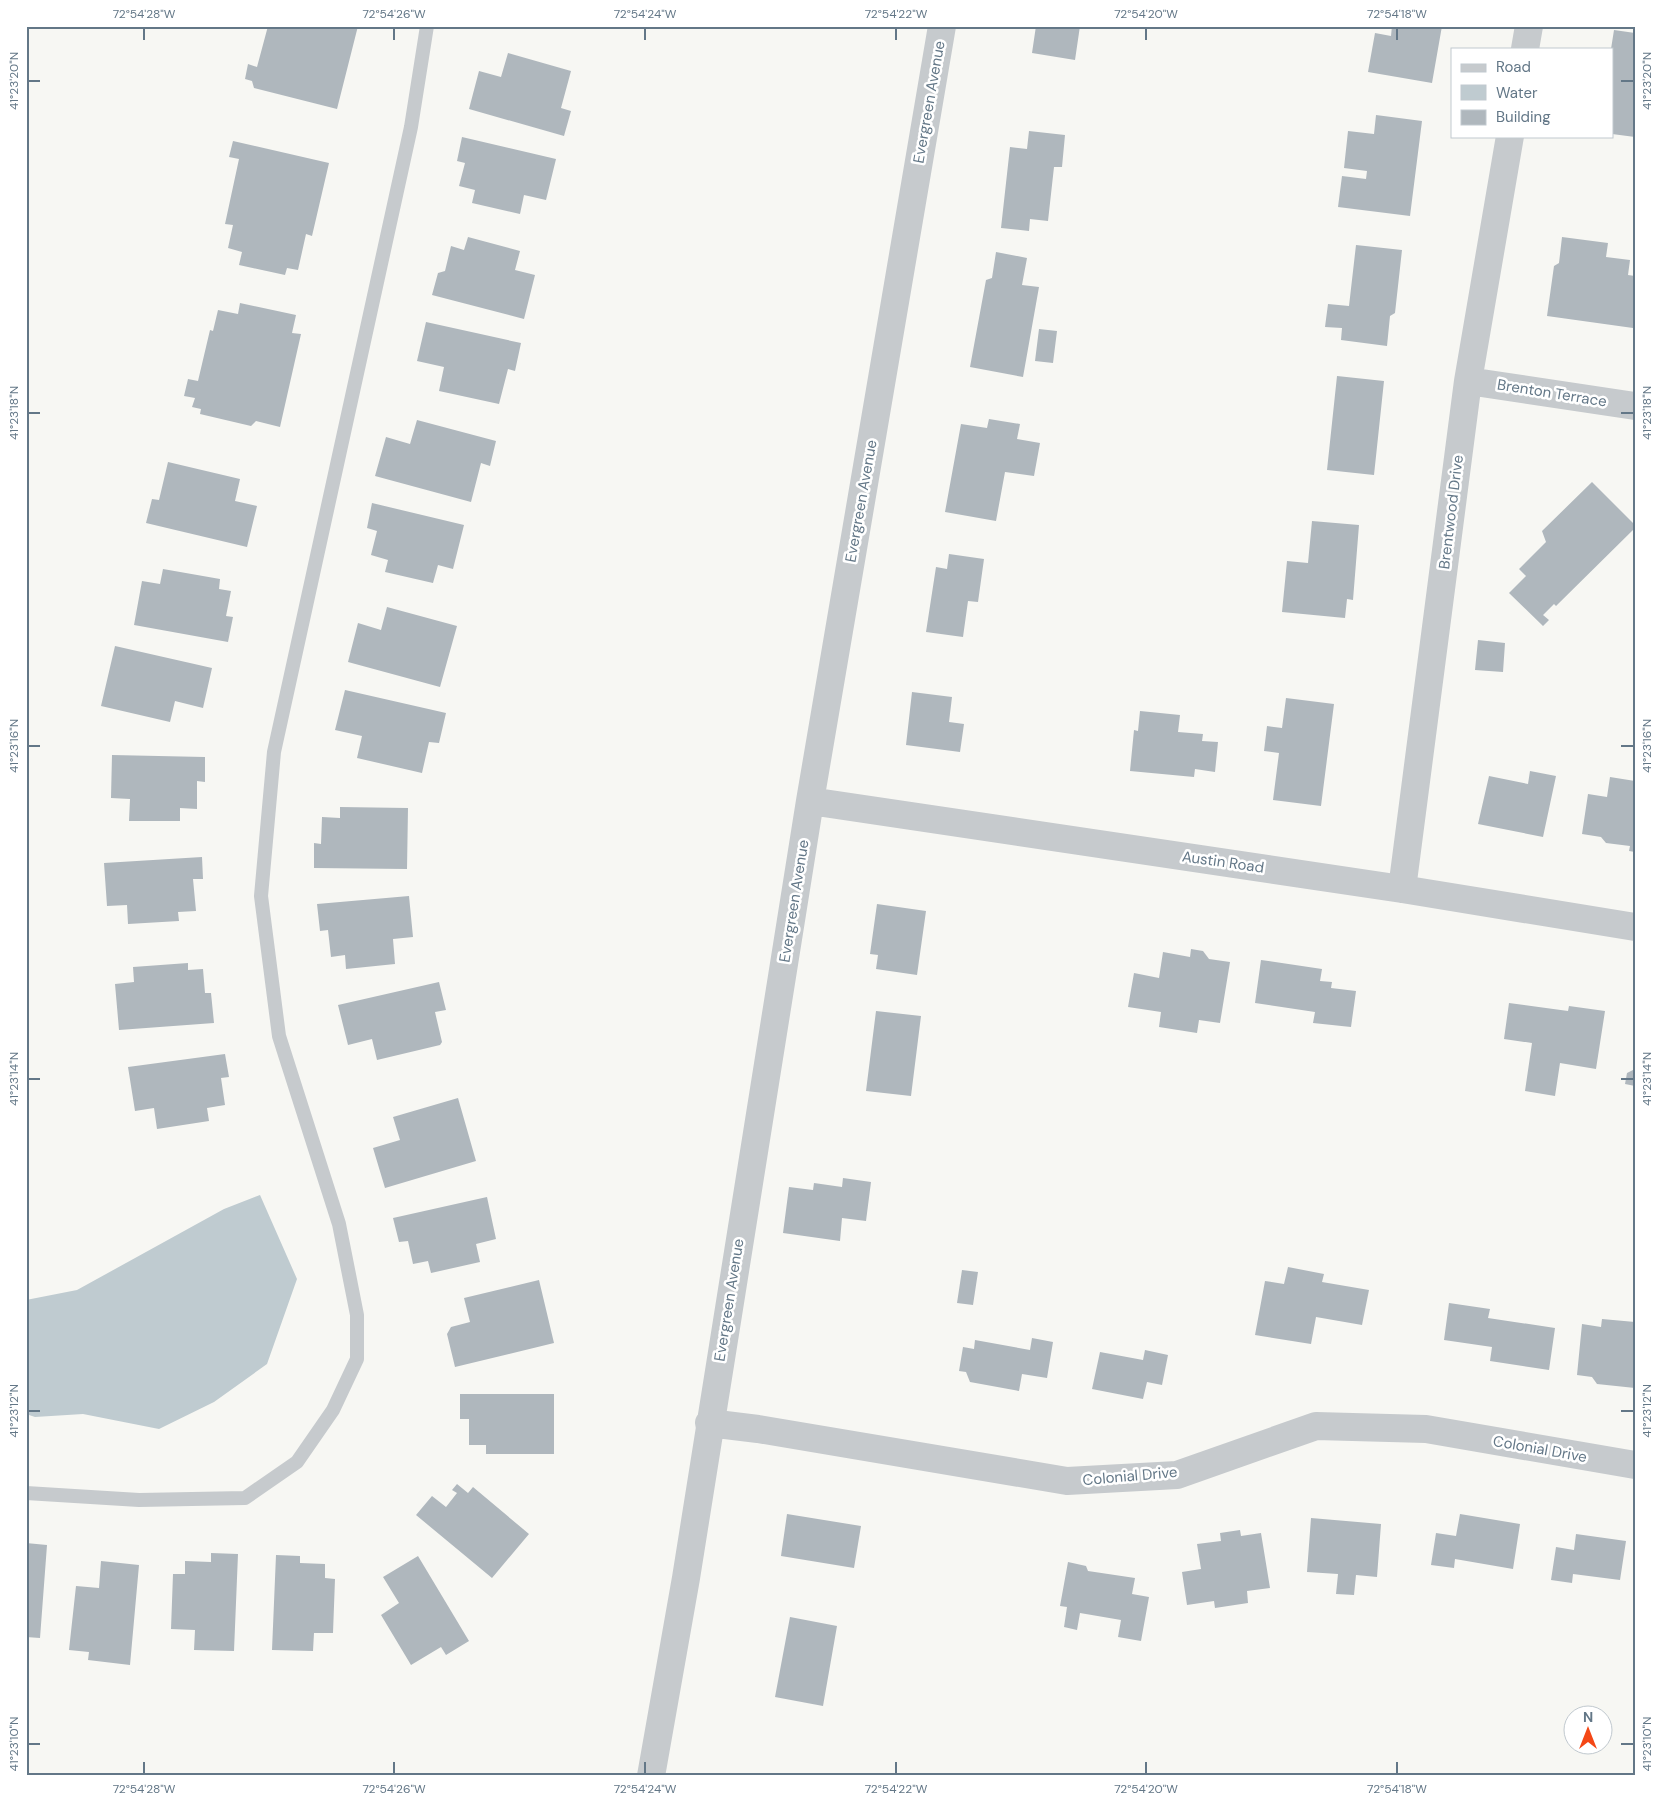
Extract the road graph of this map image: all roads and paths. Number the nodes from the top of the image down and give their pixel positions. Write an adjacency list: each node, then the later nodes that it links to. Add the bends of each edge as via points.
1 (427, 26): 13 (lane, via 411,127 274,752 261,896 279,1036 339,1224 357,1315 357,1358 333,1410 297,1462 245,1498 139,1500)
2 (942, 26): 8 (street, Evergreen Avenue)
3 (1529, 26): 4 (street)
4 (1525, 48)
5 (1510, 138): 6 (street, Brentwood Drive)
6 (1468, 380): 7 (street, Brenton Terrace); 9 (street, Brentwood Drive)
7 (1635, 406)
8 (810, 801): 9 (street, Austin Road); 11 (street, Evergreen Avenue)
9 (1402, 889): 10 (street, Austin Road)
10 (1635, 927)
11 (709, 1423): 12 (street, Colonial Drive, via 1067,1481 1177,1475 1316,1426 1426,1429); 14 (street, Evergreen Avenue)
12 (1635, 1465)
13 (26, 1493)
14 (651, 1776)

